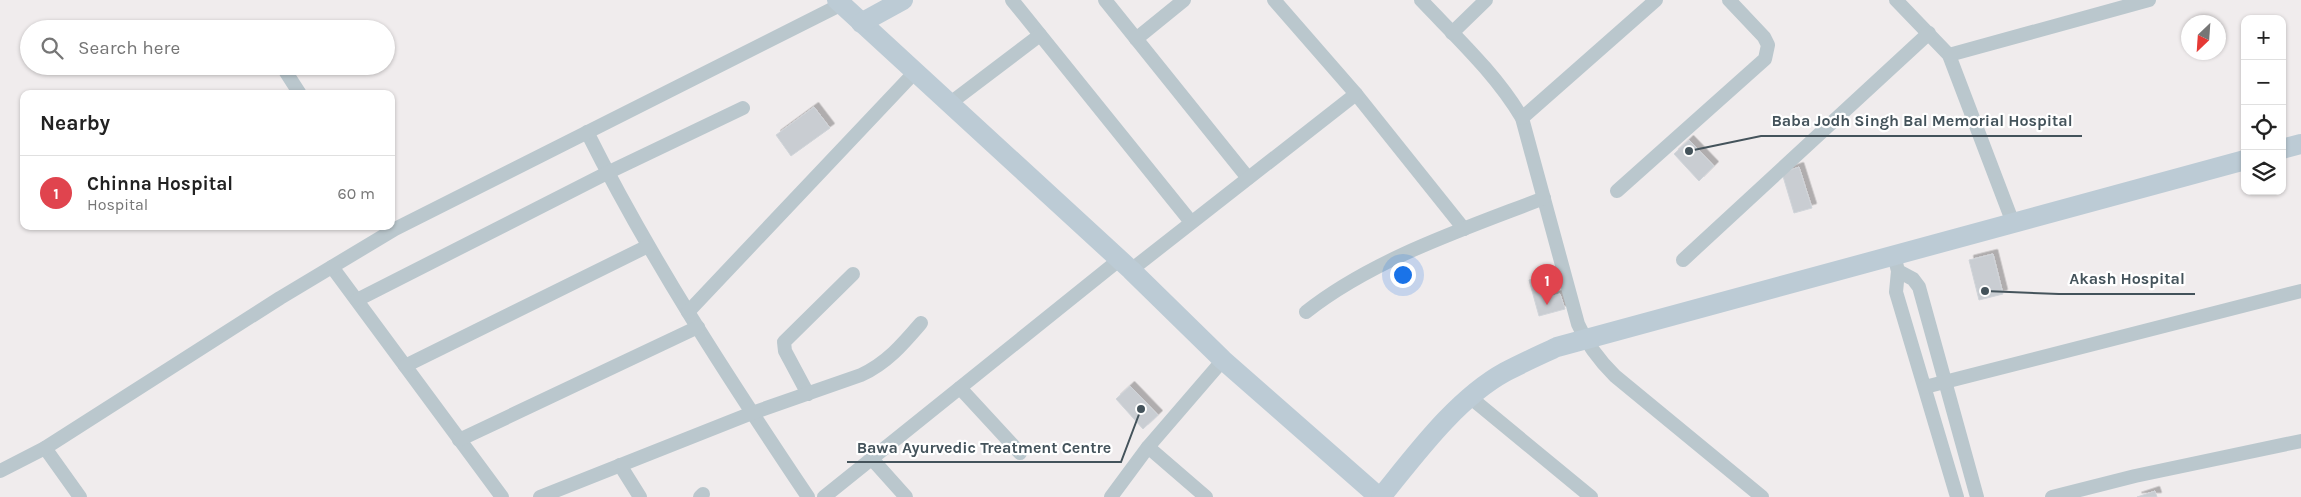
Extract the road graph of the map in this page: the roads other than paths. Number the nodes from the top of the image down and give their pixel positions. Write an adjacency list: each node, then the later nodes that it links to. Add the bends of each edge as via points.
1 (903, 0): 14 (street)
2 (1012, 0): 17 (street)
3 (1105, 0): 18 (street)
4 (1184, 0): 18 (street)
5 (1274, 0): 23 (street)
6 (1421, 0): 15 (street)
7 (1486, 0): 15 (street)
8 (1656, 0): 26 (street)
9 (1729, 0): 33 (street, via 1768,44 1765,59)
10 (1896, 0): 16 (street)
11 (2149, 0): 13 (street)
12 (839, 2): 14 (street); 27 (street)
13 (2105, 5): 19 (street)
14 (861, 23): 20 (street)
15 (1452, 33): 26 (street, via 1493,77)
16 (1929, 33): 19 (street); 41 (street)
17 (1040, 35): 24 (street); 35 (street)
18 (1136, 39): 32 (street)
19 (1949, 55): 36 (street)
20 (915, 72): 24 (street); 48 (street)
21 (288, 75): 22 (street)
22 (297, 90)
23 (1356, 94): 32 (street); 38 (street)
24 (949, 104): 43 (street)
25 (743, 108): 31 (street)
26 (1522, 118): 34 (street)
27 (587, 132): 31 (street); 37 (street)
28 (2301, 144): 29 (street)
29 (2286, 148)
30 (2241, 161): 36 (street)
31 (607, 173): 40 (street); 47 (street)
32 (1248, 178): 35 (street)
33 (1617, 190)
34 (1544, 198): 38 (street); 52 (street)
35 (1192, 222): 43 (street)
36 (2013, 222): 42 (street)
37 (395, 226)
38 (1464, 229): 49 (street, via 1350,280)
39 (387, 230): 44 (street)
40 (648, 246): 48 (street); 54 (street)
41 (1683, 260)
42 (1896, 263): 52 (street); 55 (street, via 1919,287); 56 (street, via 1896,292)
43 (1125, 265): 53 (street); 57 (street)
44 (332, 267): 47 (street); 64 (street)
45 (853, 274): 58 (street, via 784,342 785,351)
46 (2301, 291): 55 (street)
47 (357, 300): 54 (street)
48 (688, 312): 51 (street)
49 (1306, 312)
50 (921, 323): 58 (street, via 878,367)
51 (698, 327): 60 (street); 61 (street)
52 (1585, 340): 59 (street, via 1557,347 1504,373); 80 (street, via 1615,376)
53 (1223, 360): 63 (street); 78 (street)
54 (405, 366): 61 (street)
55 (1944, 382): 56 (street); 82 (street)
56 (1925, 387): 81 (street)
57 (960, 388): 65 (street); 66 (street)
58 (808, 394): 60 (street)
59 (1471, 398): 78 (street, via 1434,432); 79 (street)
60 (752, 413): 67 (street); 73 (street)
61 (459, 440): 70 (street)
62 (2301, 441): 83 (street)
63 (1148, 447): 76 (street); 77 (street)
64 (45, 448): 68 (street); 69 (street)
65 (1020, 453)
66 (872, 459): 74 (street); 75 (street)
67 (620, 466): 71 (street); 72 (street)
68 (0, 471)
69 (80, 497)
70 (502, 497)
71 (540, 497)
72 (640, 497)
73 (808, 497)
74 (824, 497)
75 (906, 497)
76 (1111, 497)
77 (1206, 497)
78 (1380, 497)
79 (1591, 497)
80 (1762, 497)
81 (1957, 497)
82 (1977, 497)
83 (2052, 497)

